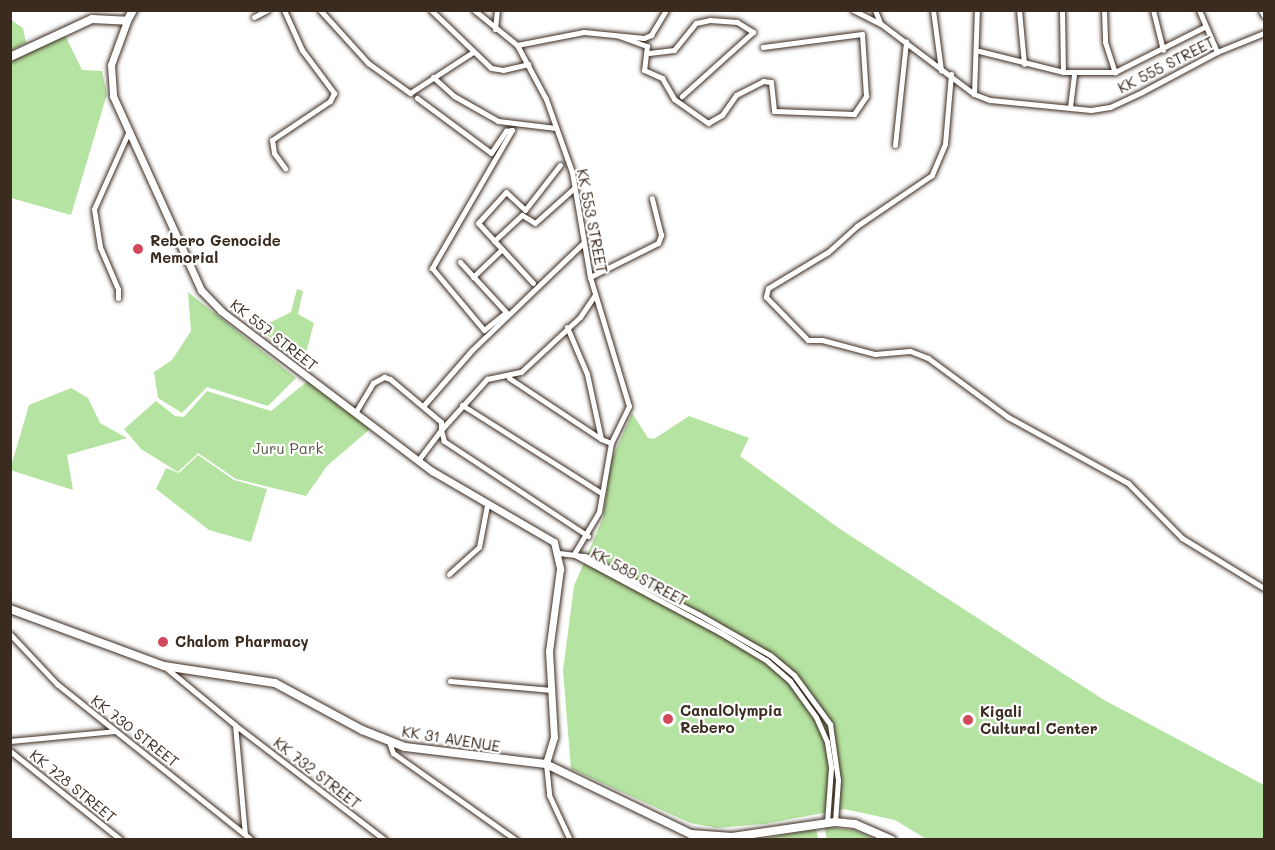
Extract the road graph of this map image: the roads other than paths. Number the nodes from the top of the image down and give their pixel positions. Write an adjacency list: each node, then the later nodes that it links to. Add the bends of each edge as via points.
1 (133, 10): 21 (main road)
2 (267, 10): 20 (street)
3 (284, 10): 52 (street, via 302,50 334,93 272,140 274,153)
4 (320, 10): 43 (street, via 345,41 399,87 410,93)
5 (430, 10): 32 (street)
6 (474, 10): 24 (street)
7 (497, 10): 24 (street)
8 (666, 10): 26 (street, via 651,35)
9 (853, 10): 22 (street, KK 555 STREET)
10 (875, 10): 22 (street)
11 (933, 10): 38 (street)
12 (977, 10): 31 (street)
13 (1019, 10): 37 (street)
14 (1062, 10): 39 (street)
15 (1104, 10): 40 (street, via 1105,42)
16 (1153, 10): 30 (street)
17 (1199, 10): 23 (street)
18 (1262, 10): 19 (street)
19 (1264, 16)
20 (254, 17)
21 (127, 21): 35 (main road, via 92,19); 49 (street, KK 557 STREET, via 117,44 111,79)
22 (881, 24): 27 (street, KK 555 STREET)
23 (1204, 27): 30 (street); 33 (street)
24 (495, 29): 28 (street)
25 (1264, 33): 33 (street, KK 555 STREET)
26 (619, 36): 28 (street, via 584,32); 34 (street, via 647,46)
27 (906, 42): 38 (street, KK 555 STREET); 50 (street)
28 (517, 45): 36 (street, KK 553 STREET)
29 (763, 47): 34 (street, via 862,34 866,96 854,114 774,111 771,82 763,81 736,95 722,115 708,123 674,99 662,78 644,70)
30 (1163, 50): 40 (street)
31 (979, 51): 37 (street); 44 (street)
32 (473, 52): 36 (street, via 491,68); 43 (street)
33 (1217, 52): 47 (street, KK 555 STREET, via 1110,107)
34 (649, 53): 45 (street, via 674,50 696,23 710,20 737,22 753,32)
35 (10, 57)
36 (528, 64): 48 (street, KK 553 STREET)
37 (1024, 64): 39 (street)
38 (941, 70): 41 (street, KK 555 STREET)
39 (1063, 72): 42 (street)
40 (1115, 72): 42 (street)
41 (951, 74): 44 (street, KK 555 STREET); 79 (street, via 945,144 932,175 857,226 828,252 768,288 766,297 808,340 875,354 910,351 928,358 1008,417 1128,483 1182,538)
42 (1074, 74): 47 (street)
43 (433, 77): 48 (street, via 454,96 498,121)
44 (974, 94): 47 (street, KK 555 STREET, via 990,100)
45 (682, 96)
46 (417, 98): 59 (street, via 491,153 506,131 512,129 432,268 484,330 506,312)
47 (1070, 107)
48 (556, 128): 53 (street, KK 553 STREET)
49 (128, 134): 63 (street, via 94,209 100,247); 68 (street, KK 557 STREET, via 201,290 221,311)
50 (896, 145)
51 (560, 165): 55 (street, via 525,210 506,192 478,223)
52 (285, 168)
53 (574, 188): 55 (street, via 535,223 522,216); 56 (street, KK 553 STREET)
54 (652, 198): 60 (street, via 661,235 658,243)
55 (494, 241): 57 (street)
56 (582, 244): 60 (street, KK 553 STREET); 66 (street, via 472,350)
57 (502, 249): 59 (street); 61 (street)
58 (460, 262): 59 (street)
59 (473, 277)
60 (590, 278): 62 (street, KK 553 STREET)
61 (533, 284)
62 (595, 295): 64 (street); 71 (street, KK 553 STREET, via 629,406)
63 (118, 298)
64 (567, 327): 65 (street, via 521,372); 70 (street, via 596,406)
65 (509, 378): 67 (street, via 494,375); 70 (street)
66 (424, 405): 68 (street, via 384,377 373,383); 69 (street, via 441,422)
67 (462, 405): 69 (street); 73 (street)
68 (355, 413): 72 (street, KK 557 STREET)
69 (441, 430): 72 (street); 75 (street, via 444,441)
70 (601, 439): 71 (street)
71 (611, 443): 73 (street)
72 (418, 460): 74 (street, KK 557 STREET)
73 (602, 493): 75 (street, via 599,512)
74 (487, 505): 76 (street, KK 557 STREET, via 549,538); 78 (street, via 479,547)
75 (588, 536): 77 (street)
76 (559, 553): 77 (street); 84 (street, via 549,651)
77 (574, 554): 91 (street, KK 589 STREET, via 582,562 721,633 766,660 790,681 816,717 827,742)
78 (449, 574)
79 (1264, 588)
80 (10, 609): 82 (main road, KK 31 AVENUE)
81 (10, 634): 86 (street, KK 730 STREET, via 57,684)
82 (164, 666): 85 (street, KK 732 STREET); 88 (main road, KK 31 AVENUE, via 275,683)
83 (450, 681): 84 (street)
84 (552, 690): 90 (street, via 554,737)
85 (235, 724): 92 (street); 95 (street, KK 732 STREET)
86 (115, 731): 87 (street, KK 728 STREET); 92 (street, KK 730 STREET)
87 (10, 741)
88 (389, 742): 90 (main road, KK 31 AVENUE); 96 (street, via 393,753)
89 (10, 751): 93 (street, KK 728 STREET)
90 (546, 764): 91 (main road, KK 31 AVENUE, via 691,834 732,837); 97 (street, via 546,784)
91 (831, 823): 98 (main road, KK 31 AVENUE, via 855,824)
92 (245, 834): 94 (street, KK 730 STREET)
93 (121, 840)
94 (252, 840)
95 (385, 840)
96 (516, 840)
97 (570, 840)
98 (892, 840)

